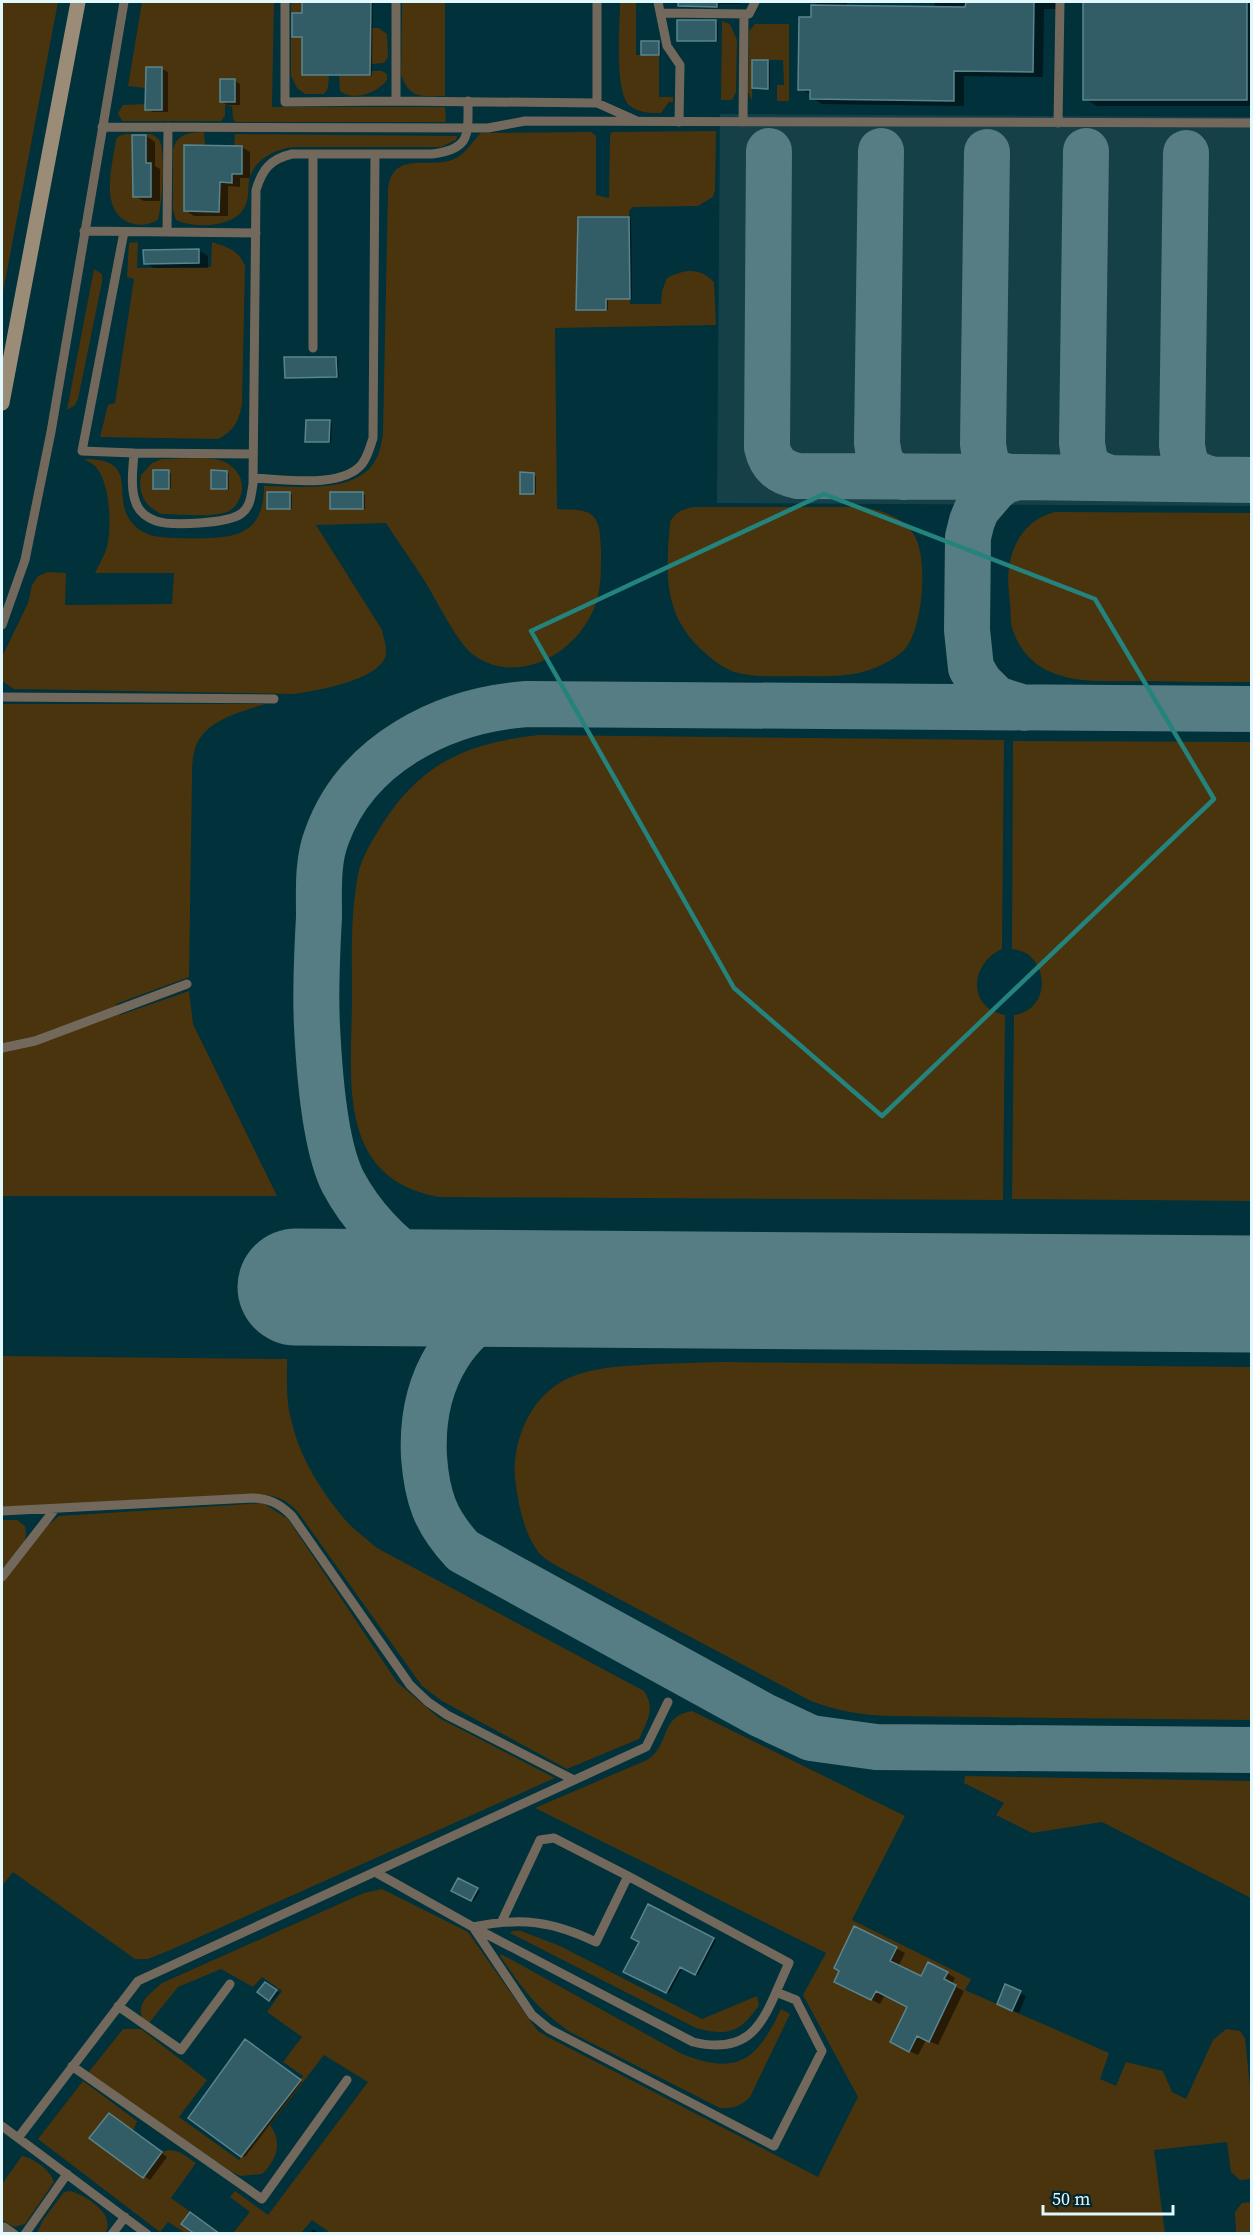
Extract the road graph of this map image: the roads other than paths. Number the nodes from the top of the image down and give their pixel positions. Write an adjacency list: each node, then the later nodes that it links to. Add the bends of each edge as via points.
1 (78, 2): 29 (street)
2 (124, 2): 19 (lane)
3 (285, 2): 11 (lane, via 285,102)
4 (396, 2): 11 (lane)
5 (597, 2): 13 (lane)
6 (658, 2): 9 (lane)
7 (755, 2): 10 (lane, via 749,14)
8 (1060, 2): 17 (lane)
9 (661, 13): 10 (lane); 15 (lane, via 667,46 680,64)
10 (744, 14): 16 (lane)
11 (396, 100): 12 (lane)
12 (468, 101): 13 (lane); 21 (lane)
13 (597, 103): 14 (lane)
14 (638, 122): 15 (lane); 21 (lane, via 525,121)
15 (679, 122): 16 (lane)
16 (743, 122): 17 (lane)
17 (1058, 123): 18 (lane)
18 (1251, 123)
19 (102, 127): 20 (lane); 24 (lane)
20 (168, 127): 21 (lane); 26 (lane)
21 (468, 128): 23 (lane, via 466,138 450,152)
22 (313, 154): 23 (lane); 27 (lane, via 280,157 261,173 256,190); 28 (lane)
23 (375, 154): 32 (lane, via 373,438 369,453 363,463 344,477)
24 (84, 231): 25 (lane); 33 (lane, via 25,560)
25 (124, 232): 26 (lane); 30 (lane, via 82,452)
26 (167, 232): 27 (lane)
27 (256, 232): 31 (lane)
28 (313, 348)
29 (2, 403)
30 (134, 453): 31 (lane); 32 (lane, via 136,504 143,514 157,521 213,523 241,514 250,503)
31 (254, 453): 32 (lane)
32 (253, 478)
33 (2, 625)
34 (2, 697): 35 (lane)
35 (274, 699)
36 (187, 984): 37 (lane, via 35,1041)
37 (2, 1048)
38 (54, 1509): 39 (lane); 40 (lane); 42 (lane, via 252,1498 282,1506 410,1685 428,1702)
39 (2, 1512)
40 (2, 1577)
41 (668, 1702): 42 (lane, via 646,1748)
42 (574, 1780): 43 (lane)
43 (375, 1872): 46 (lane); 49 (lane, via 138,1981)
44 (628, 1876): 45 (lane, via 596,1942 569,1929 532,1922); 45 (lane, via 554,1838 540,1840); 48 (lane, via 789,1963)
45 (502, 1922): 46 (lane)
46 (473, 1927): 48 (lane, via 693,2042 711,2047 734,2044 751,2036); 48 (lane, via 532,2014 549,2029 774,2146 822,2050 796,2000)
47 (230, 1984): 49 (lane, via 181,2050)
48 (776, 1992)
49 (118, 2006): 50 (lane)
50 (72, 2067): 51 (lane, via 262,2199); 53 (lane)
51 (347, 2080)
52 (2, 2126): 53 (lane)
53 (18, 2138): 54 (lane)
54 (68, 2174): 55 (lane); 58 (lane)
55 (125, 2217): 59 (lane); 60 (lane)
56 (2, 2230): 57 (lane, via 4,2227)
57 (14, 2234)
58 (25, 2234)
59 (112, 2234)
60 (147, 2234)

